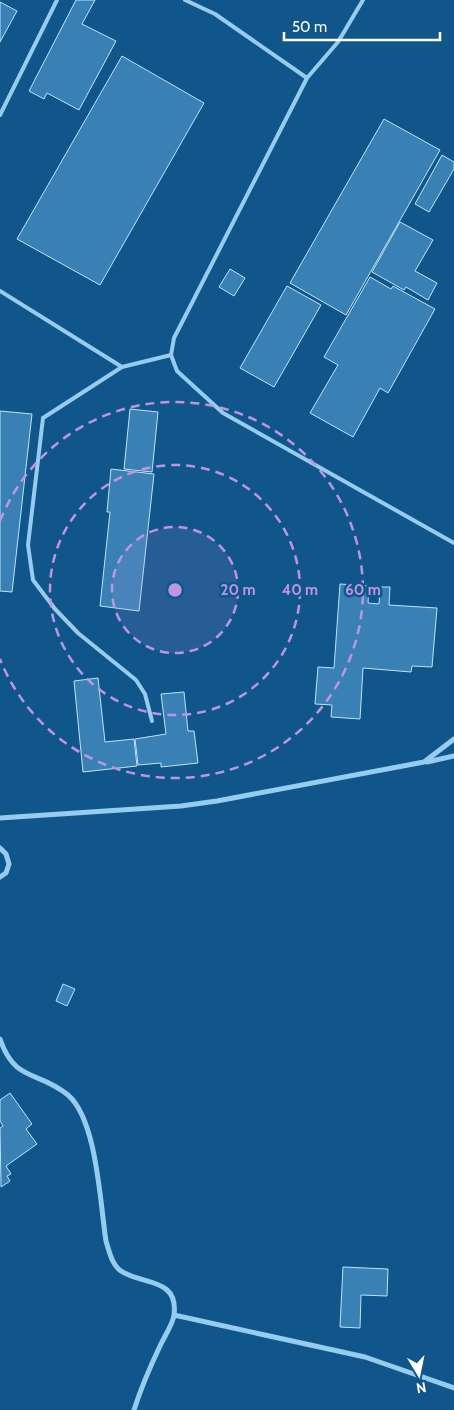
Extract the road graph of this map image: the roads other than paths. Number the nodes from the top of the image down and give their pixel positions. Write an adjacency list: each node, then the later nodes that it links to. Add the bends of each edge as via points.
1 (57, 0): 5 (lane)
2 (185, 0): 4 (lane, via 215,14)
3 (363, 0): 4 (lane, via 338,42)
4 (307, 78): 7 (lane, via 174,338)
5 (0, 115)
6 (0, 291): 8 (lane)
7 (171, 355): 8 (lane); 9 (lane, via 177,371 223,413)
8 (122, 367): 10 (lane, via 43,418 28,545 33,580 78,633 136,680)
9 (454, 543)
10 (152, 721)
11 (454, 739): 13 (street)
12 (454, 756): 13 (street)
13 (424, 762): 14 (street, via 181,806)
14 (0, 818)
15 (0, 848): 16 (street, via 10,864)
16 (0, 877)
17 (0, 1039): 18 (street, via 5,1054 15,1067 68,1095 82,1114 90,1134 110,1258 120,1271 165,1287 173,1299)
18 (174, 1315): 19 (street, via 365,1357); 20 (street)
19 (454, 1388)
20 (134, 1410)

